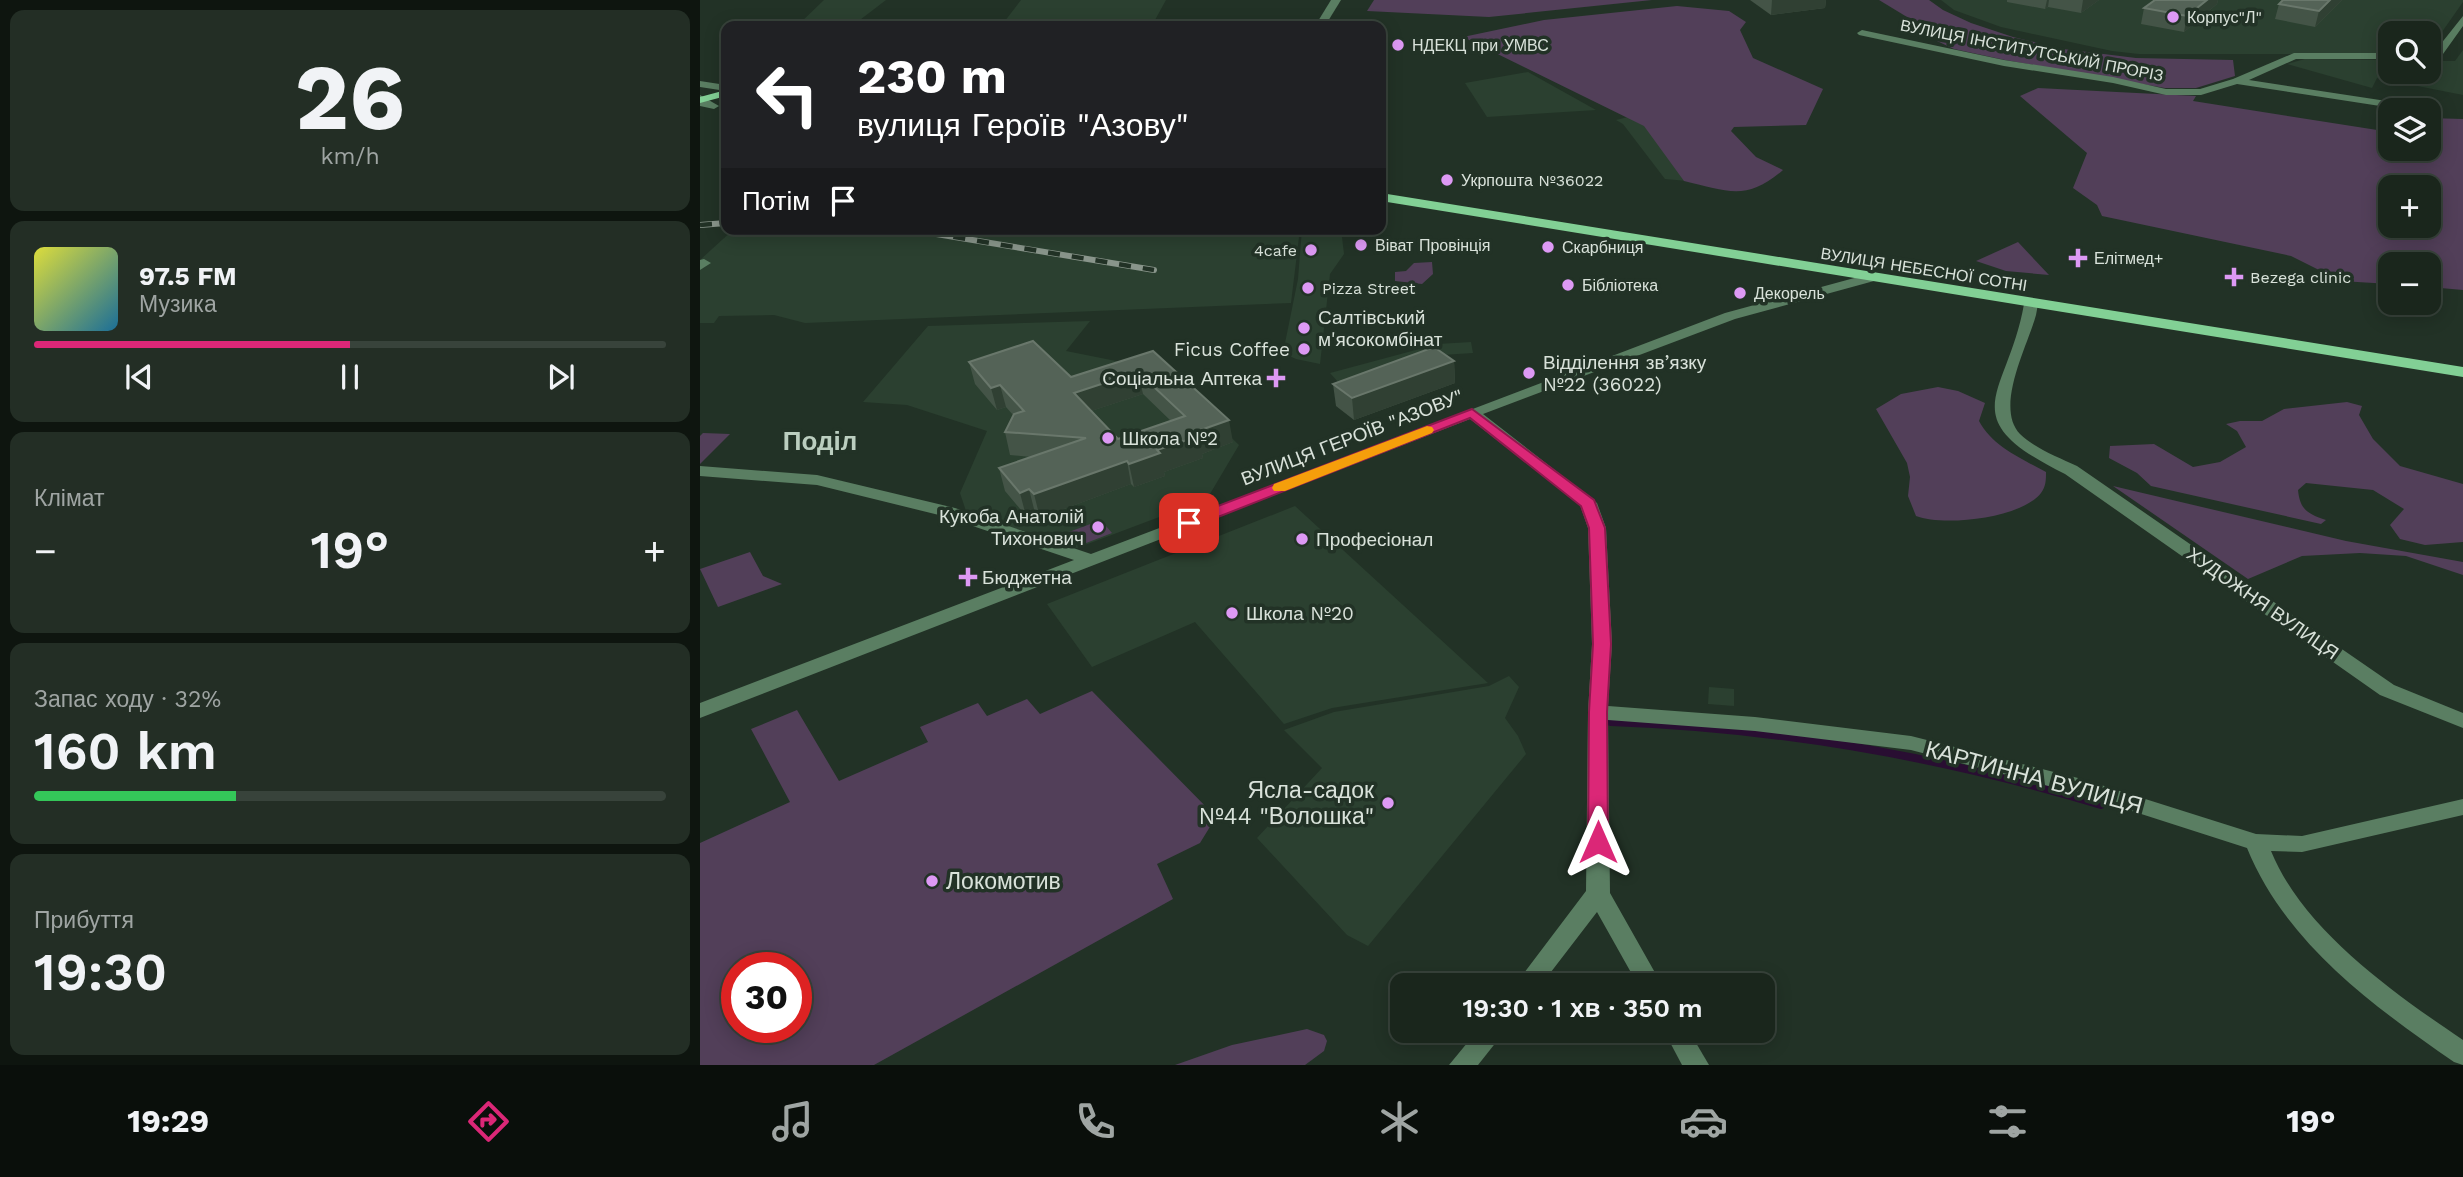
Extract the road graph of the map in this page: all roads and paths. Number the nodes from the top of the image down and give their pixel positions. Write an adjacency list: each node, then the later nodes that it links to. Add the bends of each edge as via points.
1 (1336, 0): 2 (street)
2 (1323, 21)
3 (2462, 22): 5 (street)
4 (1863, 33): 7 (street, ВУЛИЦЯ ІНСТИТУТСЬКИЙ ПРОРІЗ, via 2166,92 2201,92)
5 (2441, 49)
6 (2378, 56): 7 (street, ВУЛИЦЯ ІНСТИТУТСЬКИЙ ПРОРІЗ, via 2294,56)
7 (2237, 81): 12 (street, ВУЛИЦЯ ІНСТИТУТСЬКИЙ ПРОРІЗ)
8 (700, 84): 9 (street)
9 (721, 89)
10 (721, 92): 11 (main road)
11 (700, 99): 14 (street)
12 (2378, 103)
13 (721, 105): 14 (main road)
14 (714, 106): 15 (main road)
15 (700, 109)
16 (1386, 198): 17 (main road, ВУЛИЦЯ НЕБЕСНОЇ СОТНІ)
17 (1869, 278): 18 (main road, ВУЛИЦЯ НЕБЕСНОЇ СОТНІ); 20 (street, ВУЛИЦЯ ГЕРОЇВ "АЗОВУ", via 1730,316)
18 (2031, 304): 19 (main road, ВУЛИЦЯ НЕБЕСНОЇ СОТНІ); 25 (street, ХУДОЖНЯ ВУЛИЦЯ, via 2006,381 2001,416 2012,435 2071,470 2387,690)
19 (2463, 372)
20 (1472, 413): 22 (street, ВУЛИЦЯ ГЕРОЇВ "АЗОВУ"); 24 (street, via 1588,503 1597,528 1602,644)
21 (700, 471): 22 (street, via 817,480 948,512)
22 (1092, 560): 23 (street, ВУЛИЦЯ ГЕРОЇВ "АЗОВУ")
23 (700, 711)
24 (1598, 712): 27 (street, КАРТИННА ВУЛИЦЯ, via 1755,724 1911,743 2082,786); 28 (street)
25 (2463, 721)
26 (2463, 807): 27 (street, КАРТИННА ВУЛИЦЯ, via 2302,844)
27 (2256, 842): 33 (street, via 2273,879 2310,928 2405,1014)
28 (1598, 894): 29 (street); 30 (street)
29 (1536, 973)
30 (1643, 973)
31 (1481, 1043): 34 (street)
32 (1683, 1043): 35 (street)
33 (2463, 1054)
34 (1462, 1065)
35 (1696, 1065)

